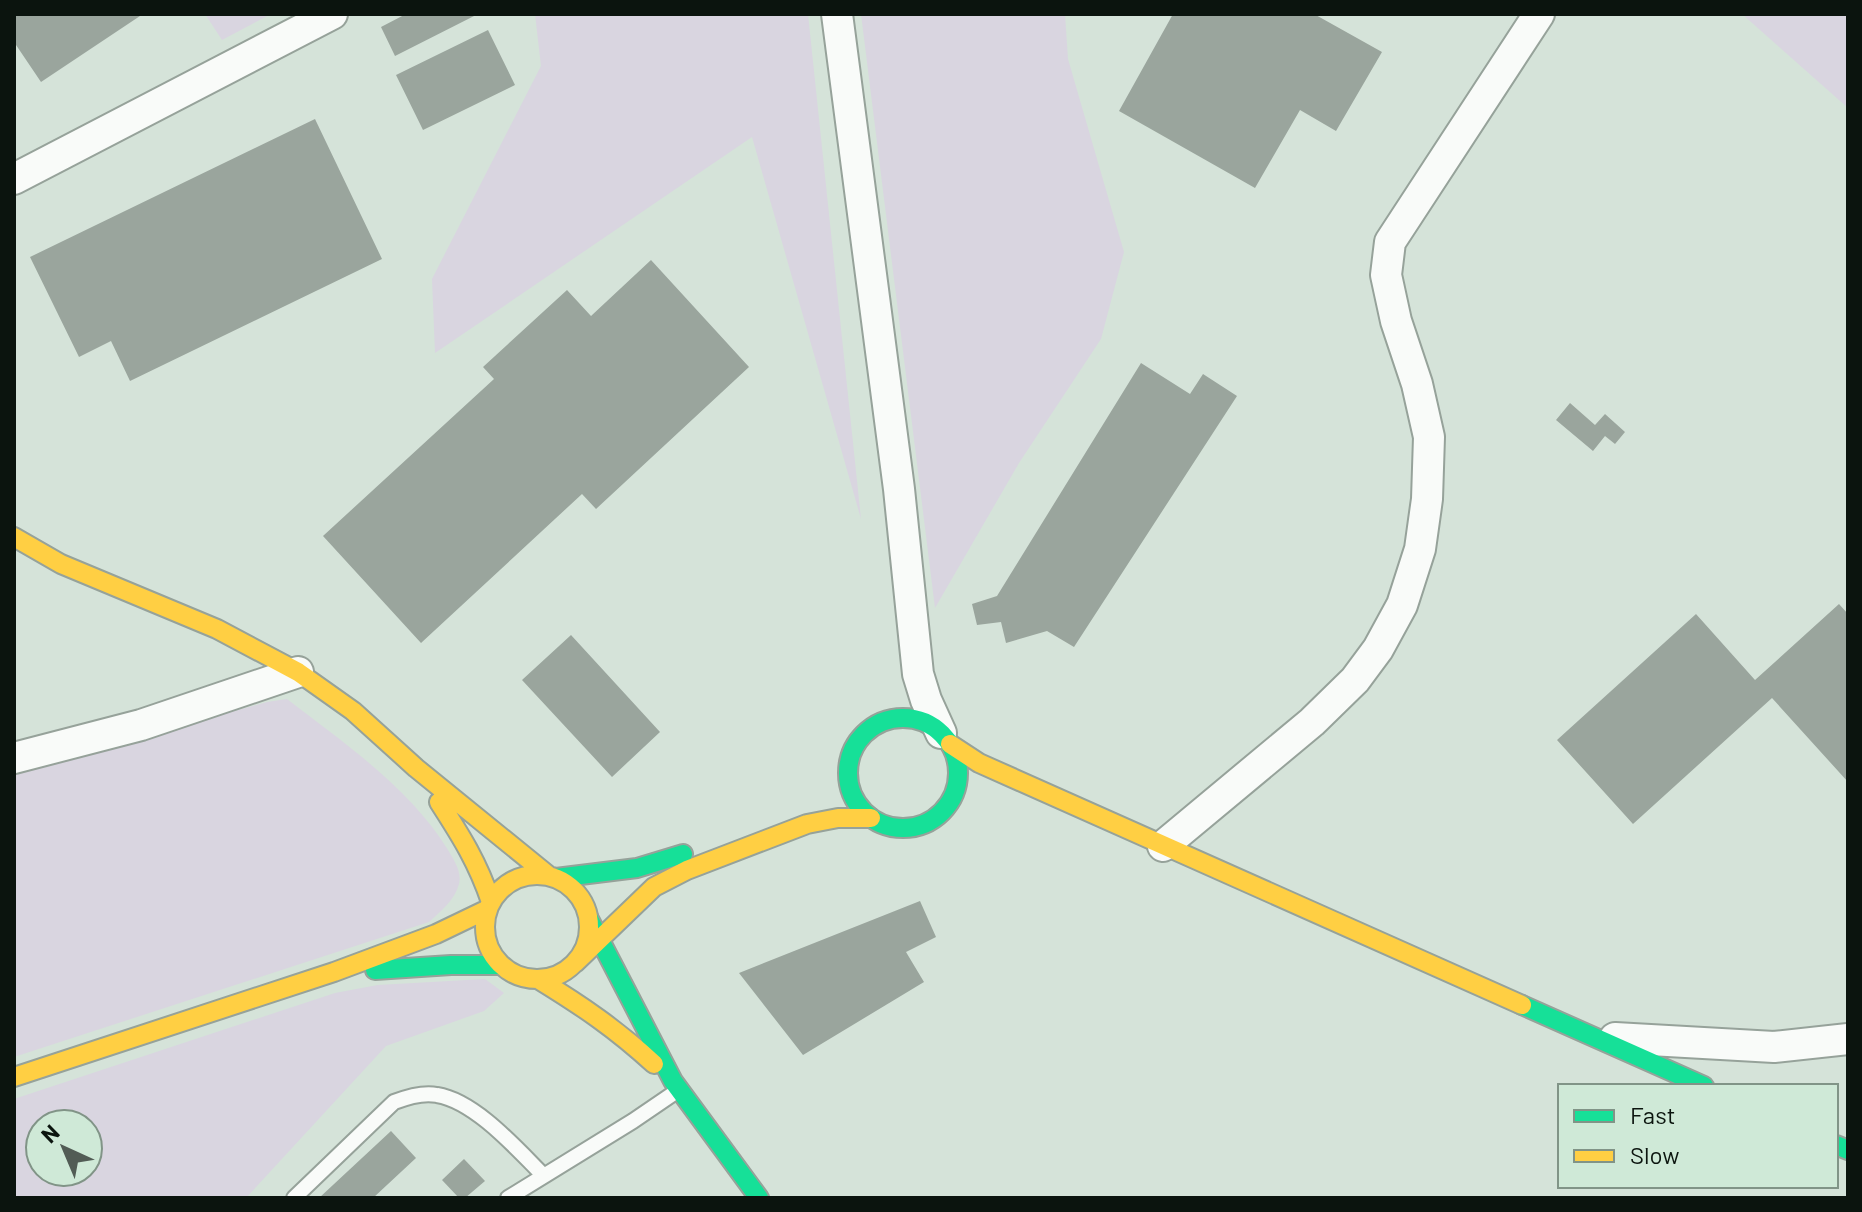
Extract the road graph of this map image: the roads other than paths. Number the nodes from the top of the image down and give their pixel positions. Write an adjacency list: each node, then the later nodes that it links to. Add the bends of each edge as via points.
1 (332, 14): 4 (street)
2 (837, 14): 7 (street, via 918,674)
3 (1539, 14): 18 (street, via 1390,242 1386,275 1429,437 1420,549 1402,605 1355,680)
4 (14, 179)
5 (14, 537): 6 (street, via 61,564 217,629)
6 (298, 672): 8 (street, via 141,725); 10 (street, via 353,711)
7 (946, 738): 9 (street, via 916,719 887,720 862,735); 14 (street, via 979,763); 15 (street, via 958,778)
8 (14, 758)
9 (849, 760): 11 (street); 17 (street, via 850,788)
10 (416, 768): 19 (street); 20 (street, via 481,872)
11 (830, 780)
12 (971, 802): 15 (street)
13 (1023, 802): 14 (street)
14 (1078, 807): 18 (street)
15 (943, 811): 17 (street, via 914,827 891,827)
16 (777, 816): 19 (street, via 637,868)
17 (871, 818): 22 (street, via 807,824 687,870 654,887)
18 (1163, 846): 27 (street)
19 (552, 877): 20 (street, via 516,880); 21 (street, via 578,894)
20 (490, 906): 24 (street, via 487,942); 25 (street, via 436,934)
21 (589, 919): 22 (street); 23 (street, via 588,939)
22 (599, 940): 23 (street); 31 (street)
23 (575, 963): 26 (street, via 558,975)
24 (501, 965): 25 (street); 26 (street, via 518,976)
25 (334, 972): 29 (street)
26 (538, 979): 31 (street, via 623,1036)
27 (1594, 1037): 28 (street, via 1774,1047); 30 (street)
28 (1848, 1039)
29 (14, 1077)
30 (1700, 1084)
31 (676, 1085): 32 (lane, via 633,1121); 35 (street)
32 (543, 1175): 33 (lane, via 464,1105 438,1095 411,1095 394,1102); 34 (lane)
33 (294, 1198)
34 (508, 1198)
35 (759, 1198)

